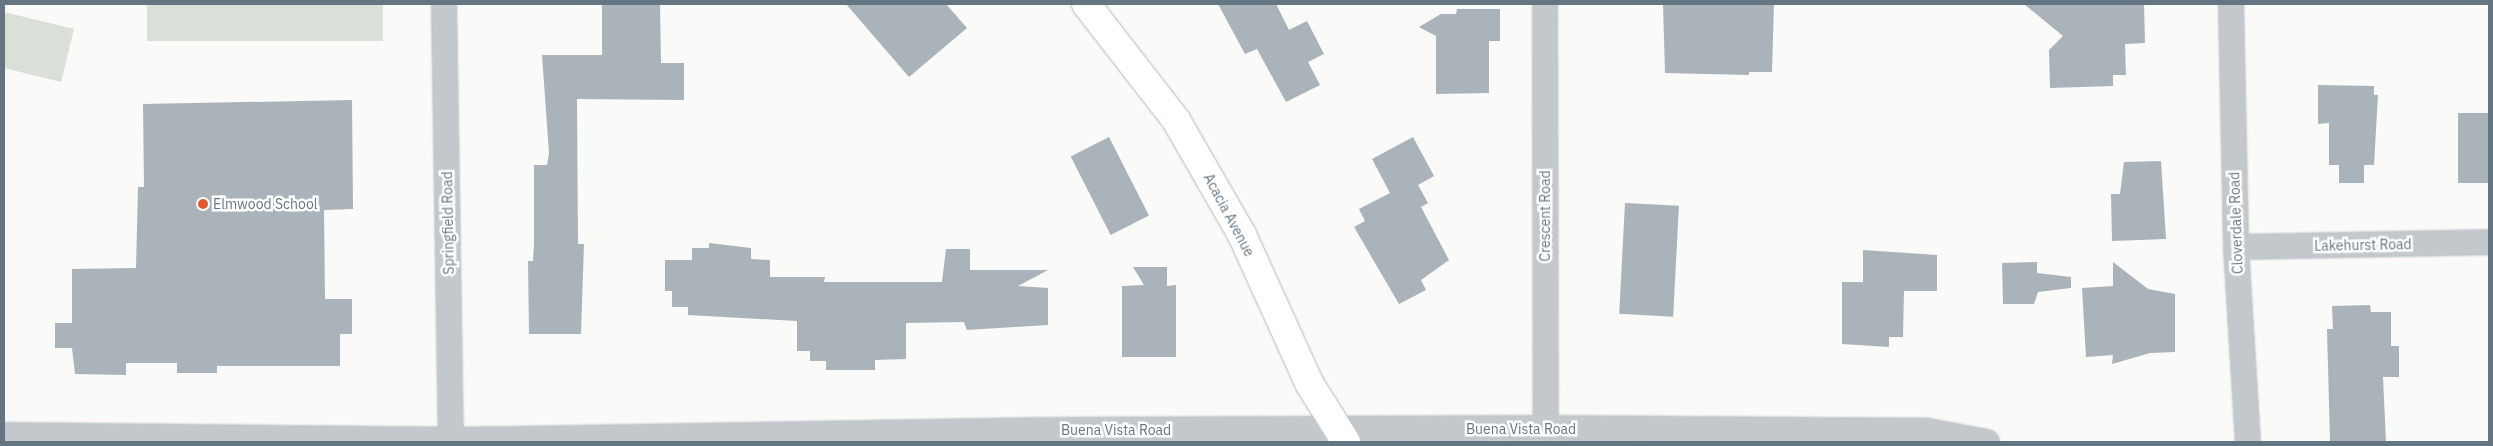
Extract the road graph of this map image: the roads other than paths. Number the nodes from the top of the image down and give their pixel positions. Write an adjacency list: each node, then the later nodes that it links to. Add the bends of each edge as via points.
1 (444, 4): 10 (street, Springfield Road)
2 (1086, 4): 9 (street, Acacia Avenue, via 1176,120 1242,235 1309,383)
3 (1545, 4): 7 (street, Crescent Road)
4 (2231, 4): 6 (street, Cloverdale Road)
5 (2489, 242): 6 (street, Lakehurst Road)
6 (2236, 247): 12 (street, Cloverdale Road)
7 (1546, 428): 9 (street, Buena Vista Road); 11 (street, Buena Vista Road, via 1928,431)
8 (4, 434): 10 (street, Buena Vista Road)
9 (1342, 436): 10 (street, Buena Vista Road)
10 (451, 441)
11 (1987, 442)
12 (2248, 442)

